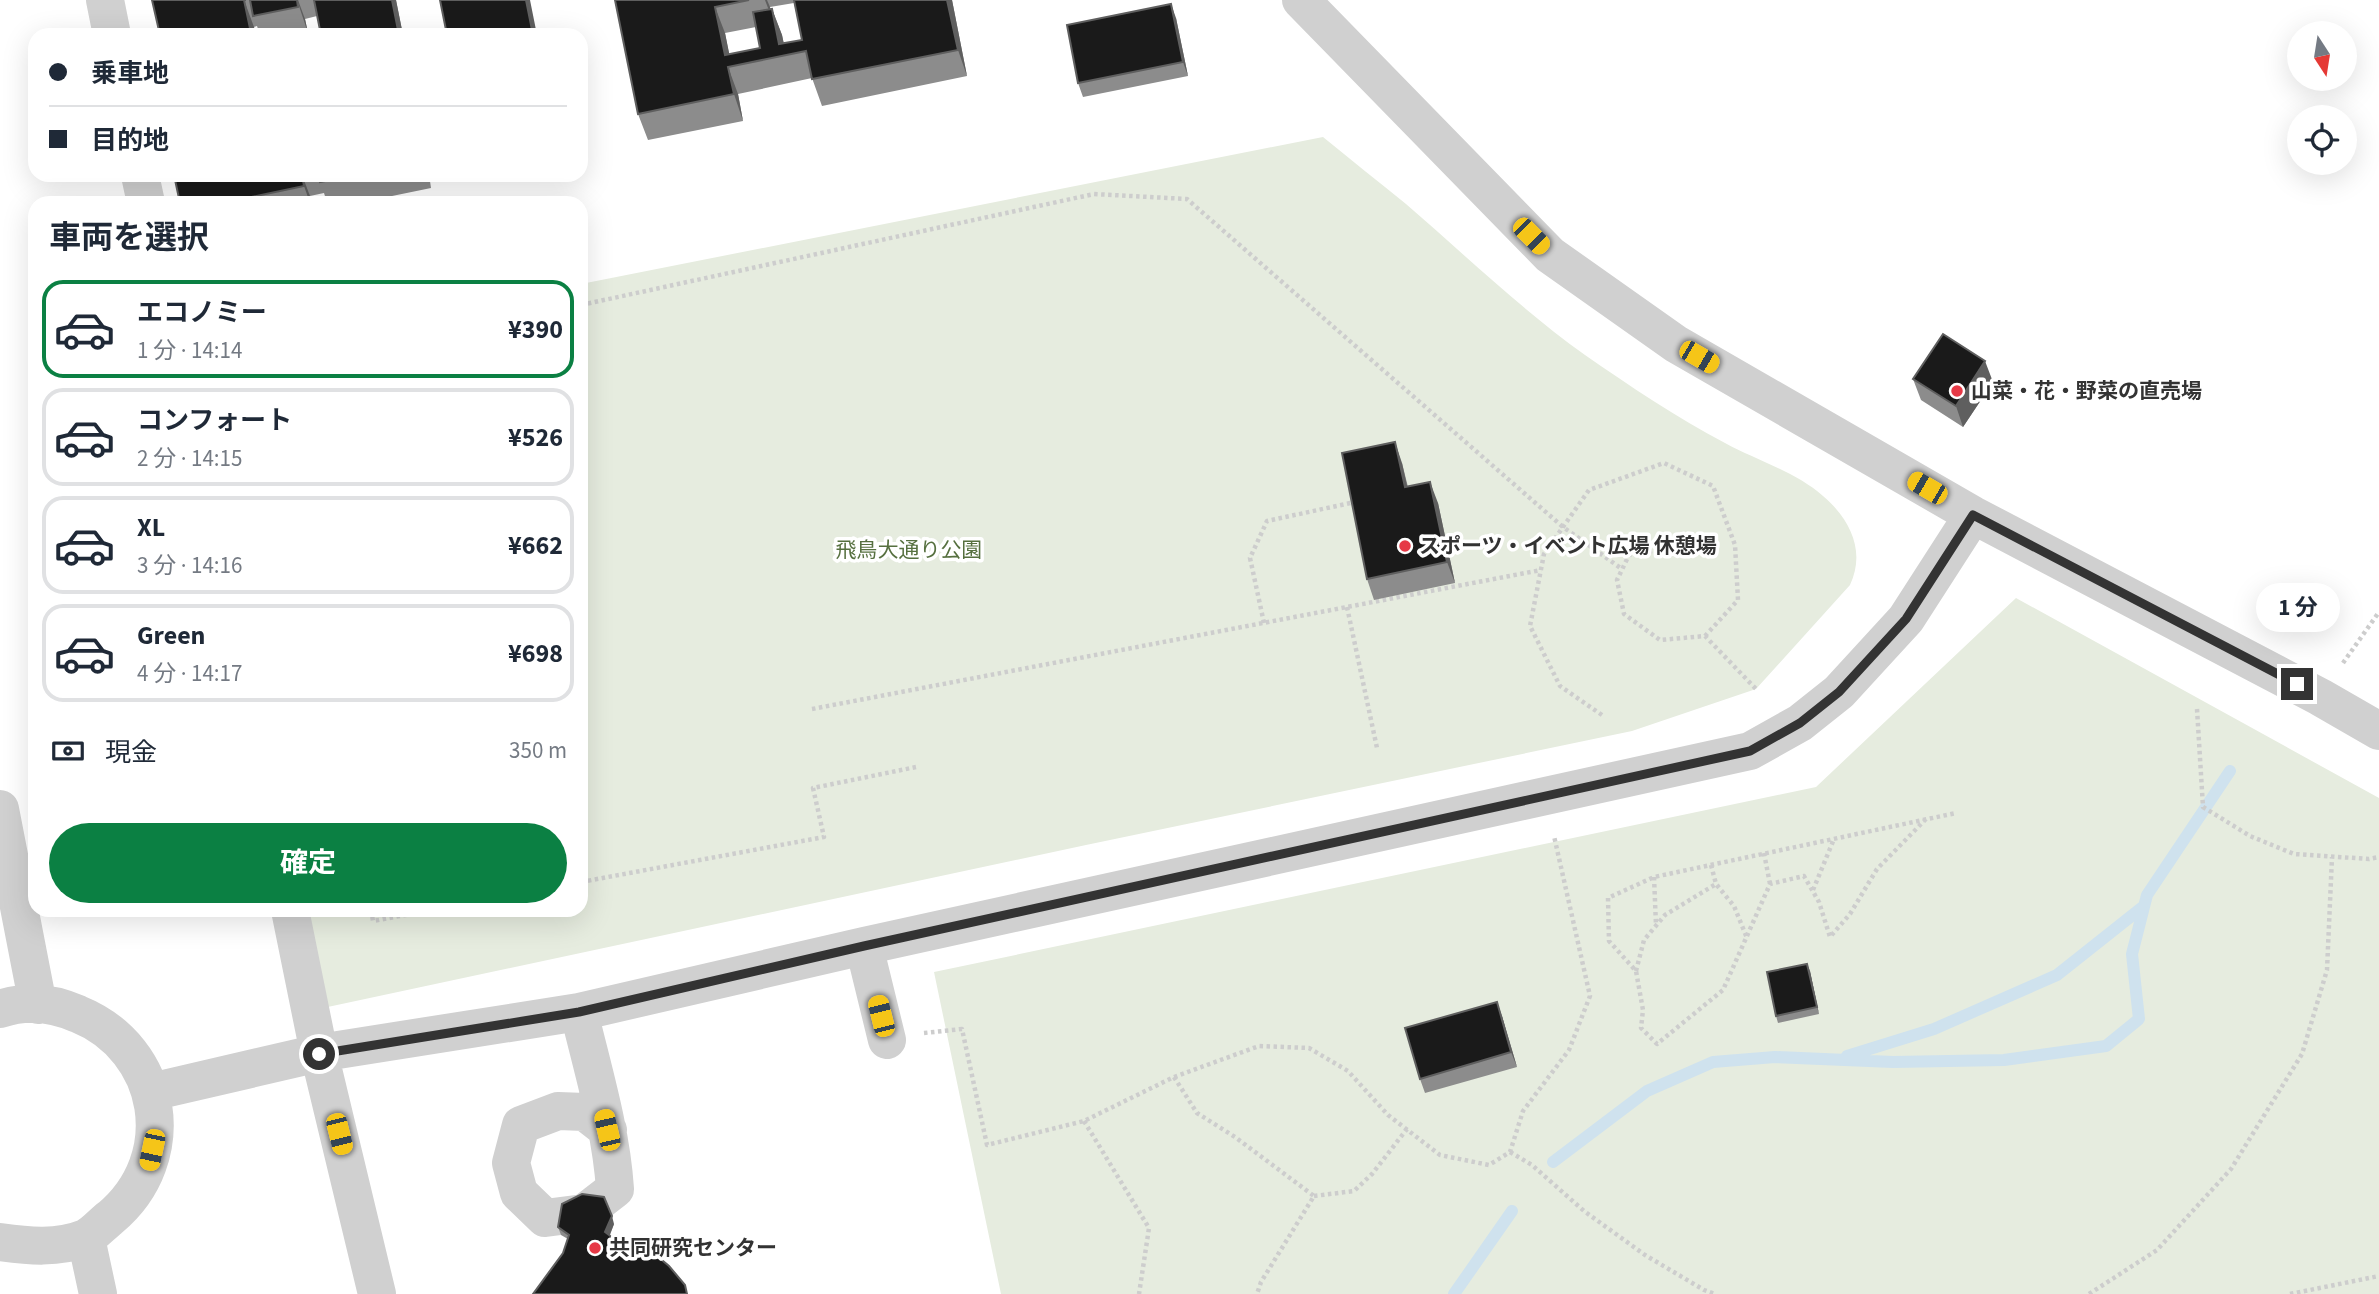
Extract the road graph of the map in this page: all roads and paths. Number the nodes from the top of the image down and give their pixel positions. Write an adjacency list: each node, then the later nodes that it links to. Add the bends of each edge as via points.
1 (105, 0): 3 (street)
2 (1301, 0): 6 (street, via 1550,254 1676,344)
3 (111, 28)
4 (588, 303): 7 (path, via 1094,194 1187,199)
5 (1355, 502): 13 (path, via 1267,521 1250,558)
6 (1973, 515): 16 (street); 23 (street, via 1906,619 1839,692 1800,723 1750,751)
7 (1563, 527): 9 (path); 10 (path, via 1544,554); 14 (path, via 1589,491 1664,463 1713,486 1735,545 1738,600)
8 (1659, 550): 9 (path, via 1629,555)
9 (1622, 569): 14 (path, via 1617,580 1624,614 1661,640)
10 (1541, 570): 11 (path); 19 (path, via 1530,626 1560,686)
11 (1347, 607): 13 (path); 21 (path)
12 (2379, 612): 16 (path)
13 (1264, 623): 17 (path)
14 (1705, 636): 15 (path)
15 (1756, 689)
16 (2320, 696): 20 (street)
17 (812, 709)
18 (2197, 709): 29 (path, via 2203,807 2250,836 2294,854)
19 (1602, 715)
20 (2379, 731)
21 (1377, 748)
22 (916, 767): 33 (path, via 813,788 824,837)
23 (1545, 797): 42 (street); 54 (path, via 1590,996 1569,1050 1523,1111)
24 (0, 809): 44 (street)
25 (1956, 813): 26 (path)
26 (1926, 819): 27 (path); 36 (path, via 1877,869 1830,937)
27 (1834, 839): 28 (path); 36 (path)
28 (1764, 853): 31 (path); 35 (path)
29 (2332, 857): 30 (path); 64 (path, via 2327,970 2302,1054 2231,1169 2157,1250)
30 (2379, 857)
31 (1712, 865): 32 (path); 34 (path)
32 (1654, 877): 40 (path); 43 (path, via 1608,898 1609,941)
33 (588, 881)
34 (1716, 884): 40 (path, via 1665,915); 41 (path, via 1734,906)
35 (1770, 884): 36 (path, via 1804,876); 41 (path)
36 (1813, 891)
37 (291, 917): 48 (street)
38 (372, 917): 39 (path, via 373,921)
39 (394, 917)
40 (1656, 926): 43 (path, via 1644,940)
41 (1747, 939): 43 (path, via 1723,990 1657,1044 1641,1028 1643,1010)
42 (864, 946): 46 (street); 47 (street)
43 (1636, 971)
44 (38, 1005): 45 (street); 50 (street, via 59,1006 100,1023 132,1052)
45 (0, 1009)
46 (579, 1012): 48 (street); 53 (street)
47 (900, 1037): 51 (path, via 962,1029 987,1145)
48 (319, 1054): 50 (street); 60 (street)
49 (1174, 1077): 51 (path); 52 (path, via 1259,1046 1309,1048 1348,1071); 55 (path, via 1197,1113)
50 (151, 1092): 56 (street, via 156,1131 148,1170 128,1203)
51 (1084, 1121): 61 (path, via 1149,1228)
52 (1406, 1129): 54 (path, via 1440,1155 1489,1165); 55 (path, via 1354,1191)
53 (607, 1130)
54 (1510, 1152): 63 (path, via 1645,1255)
55 (1314, 1196): 62 (path)
56 (86, 1238): 57 (street, via 38,1247); 59 (street)
57 (0, 1242)
58 (2379, 1276): 65 (path)
59 (98, 1294)
60 (377, 1294)
61 (1139, 1294)
62 (1258, 1294)
63 (1715, 1294)
64 (2089, 1294)
65 (2290, 1294)

